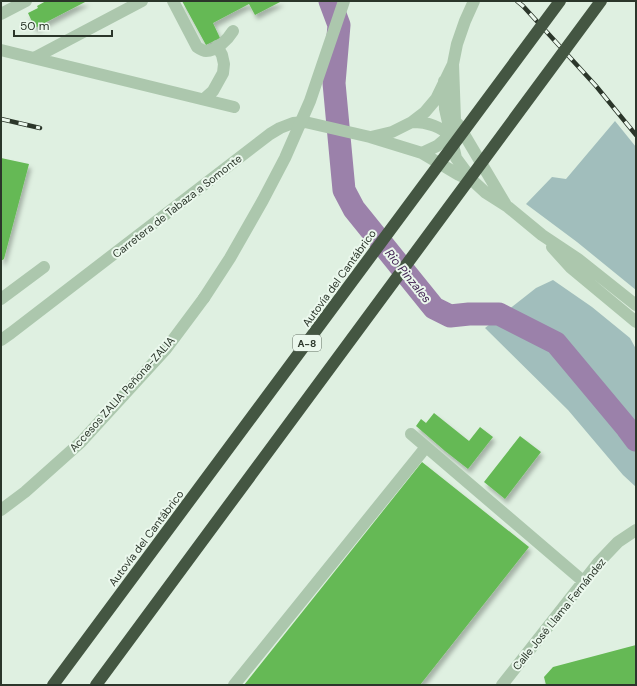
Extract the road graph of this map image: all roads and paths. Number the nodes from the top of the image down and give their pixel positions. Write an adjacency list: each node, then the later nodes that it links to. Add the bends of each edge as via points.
1 (26, 1): 8 (street)
2 (142, 1): 12 (street)
3 (173, 1): 10 (street, via 197,47 204,51)
4 (344, 1): 35 (street, Accesos ZALIA Peñona-ZALIA, bridge, via 310,101 285,158 230,258 204,298 166,349 80,442 25,492)
5 (474, 1): 13 (street)
6 (560, 1): 38 (highway, Autovía del Cantábrico / A-8, bridge)
7 (601, 1): 39 (highway, bridge)
8 (2, 11)
9 (233, 31): 10 (street, via 229,38)
10 (217, 46): 15 (street, via 224,64 222,73 213,91)
11 (1, 50): 12 (street)
12 (34, 58): 15 (street)
13 (452, 64): 14 (street, Carretera de Tabaza a Somonte); 17 (street)
14 (444, 81): 18 (street, Carretera de Tabaza a Somonte, via 436,99); 19 (street, via 445,109)
15 (204, 99): 16 (street)
16 (234, 107)
17 (455, 120): 19 (street); 22 (street)
18 (412, 122): 19 (street, via 436,126); 20 (street, Carretera de Tabaza a Somonte, via 392,132)
19 (450, 135): 21 (street, via 437,146); 22 (street, via 461,142); 23 (street, via 456,158)
20 (367, 136): 21 (street, Carretera de Tabaza a Somonte); 32 (street, Carretera de Tabaza a Somonte, via 305,122 292,123 280,128)
21 (422, 153): 23 (street, Carretera de Tabaza a Somonte)
22 (488, 175): 24 (street)
23 (473, 181): 24 (street)
24 (508, 207): 25 (street)
25 (542, 235): 28 (street, via 578,259); 29 (street, via 571,268)
26 (44, 267): 27 (street)
27 (1, 299)
28 (636, 305)
29 (623, 311): 30 (street); 31 (street, via 626,320)
30 (636, 322)
31 (636, 329)
32 (1, 340)
33 (411, 434): 34 (street)
34 (426, 447): 37 (street); 40 (street)
35 (1, 510)
36 (636, 530): 37 (street, Calle José Llama Fernández, via 618,542)
37 (583, 581): 41 (street, Calle José Llama Fernández)
38 (53, 685)
39 (96, 685)
40 (234, 685)
41 (502, 685)

